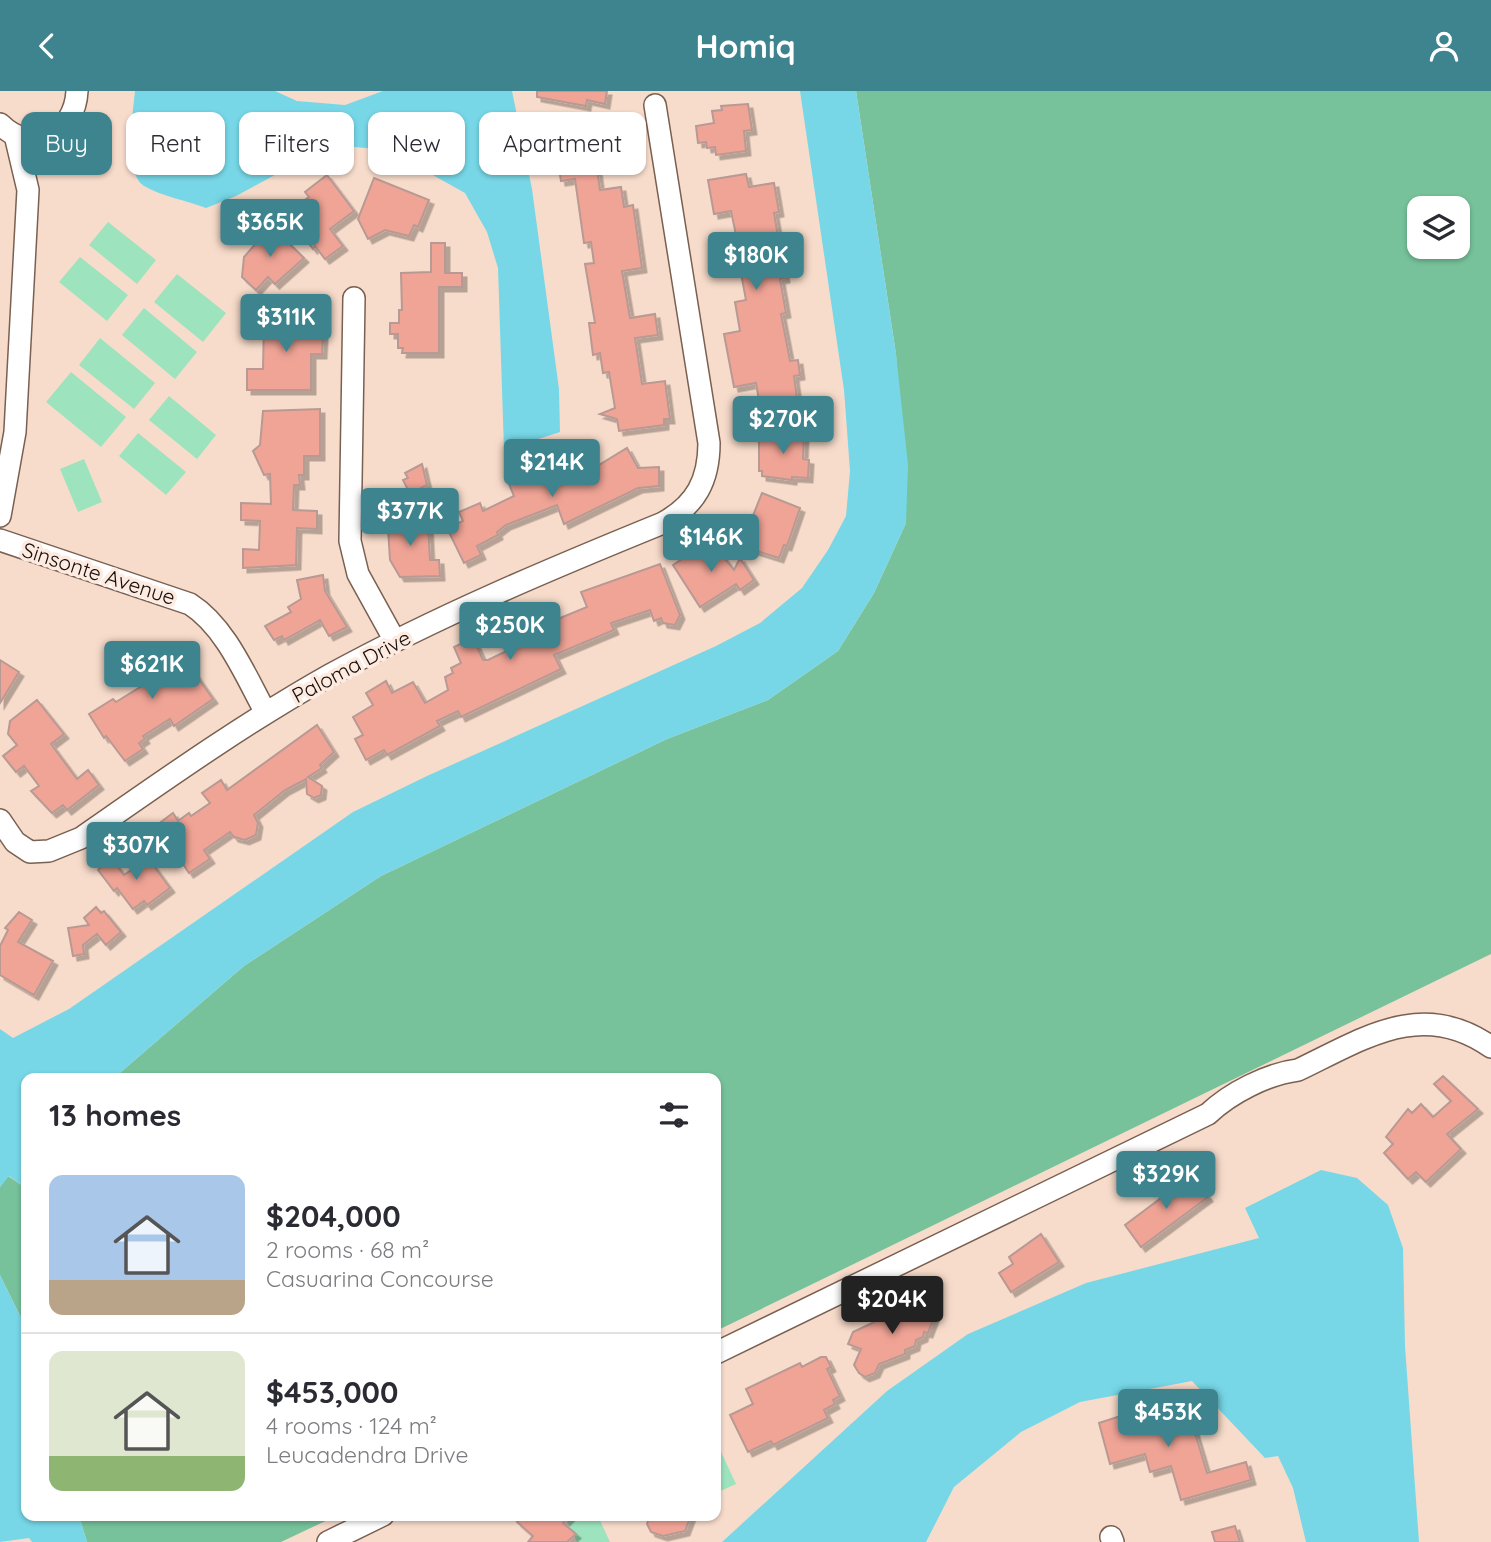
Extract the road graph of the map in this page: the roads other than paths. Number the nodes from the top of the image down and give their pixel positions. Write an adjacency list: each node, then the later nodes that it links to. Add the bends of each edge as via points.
1 (77, 91): 3 (street)
2 (654, 104): 10 (street, Paloma Drive, via 709,443 700,491 680,513 663,523 505,588)
3 (72, 112)
4 (8, 129): 6 (street, via 23,159)
5 (34, 175): 6 (street)
6 (28, 190): 8 (street, via 15,432)
7 (354, 298): 10 (street, via 350,541 358,573)
8 (0, 516)
9 (0, 540): 11 (street, Sinsonte Avenue, via 190,604 226,644)
10 (395, 641): 11 (street, Paloma Drive)
11 (266, 713): 12 (street, Paloma Drive, via 61,848 30,852 15,842)
12 (0, 820)
13 (1491, 1047): 14 (street, via 1450,1027 1407,1025 1378,1032 1298,1070 1289,1081 1257,1098 1220,1114 1208,1114)
14 (721, 1351)
15 (371, 1521): 16 (street)
16 (328, 1542)

